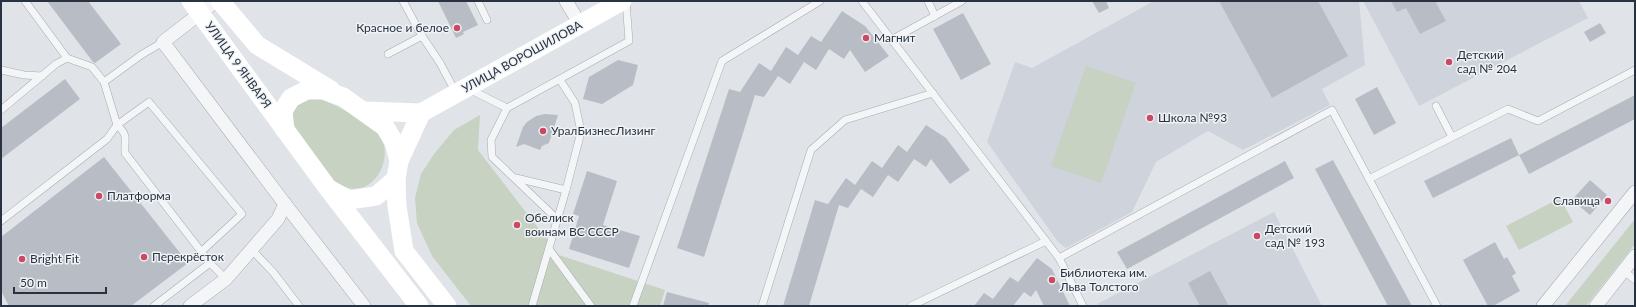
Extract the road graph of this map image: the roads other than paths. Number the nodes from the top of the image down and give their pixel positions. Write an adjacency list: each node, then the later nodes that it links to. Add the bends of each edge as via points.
1 (25, 1): 21 (lane)
2 (216, 1): 13 (street)
3 (220, 1): 29 (main road, УЛИЦА 9 ЯНВАРЯ, via 257,44)
4 (403, 1): 17 (lane)
5 (478, 1): 15 (lane)
6 (566, 1): 16 (street)
7 (622, 1): 16 (main road, УЛИЦА ВОРОШИЛОВА)
8 (626, 1): 25 (lane, via 629,41)
9 (820, 1): 65 (lane, via 722,61)
10 (862, 1): 18 (lane)
11 (928, 1): 14 (lane)
12 (962, 1): 14 (lane)
13 (195, 7): 19 (street); 36 (main road, УЛИЦА 9 ЯНВАРЯ)
14 (935, 16): 18 (lane)
15 (487, 20)
16 (580, 24): 27 (main road, УЛИЦА ВОРОШИЛОВА)
17 (422, 36): 20 (lane); 27 (lane)
18 (891, 40): 28 (lane)
19 (163, 42): 26 (lane, via 140,55); 44 (street)
20 (388, 54)
21 (67, 58): 24 (lane); 26 (lane, via 92,67)
22 (1, 70): 24 (lane)
23 (1635, 70): 37 (lane, via 1538,121 1508,109)
24 (42, 76): 32 (lane)
25 (560, 80): 31 (lane); 42 (lane, via 575,103 581,132)
26 (104, 82): 35 (lane)
27 (462, 91): 31 (lane); 34 (main road, УЛИЦА ВОРОШИЛОВА)
28 (932, 94): 47 (lane); 66 (lane, via 845,120 811,150)
29 (342, 97): 33 (main road); 36 (main road, via 323,90 307,90 291,98 283,111)
30 (1436, 106): 37 (lane)
31 (507, 108): 39 (lane, via 491,140 492,157)
32 (1, 110)
33 (364, 111): 34 (main road); 38 (main road, via 385,127 394,142)
34 (421, 113): 38 (main road)
35 (117, 125): 46 (lane, via 106,139); 50 (lane, via 126,136 125,153); 50 (lane, via 149,102 242,214)
36 (285, 130): 41 (main road)
37 (1452, 137): 40 (lane)
38 (398, 170): 41 (main road, via 376,196 349,200); 62 (main road, via 397,206 404,251)
39 (514, 177): 42 (lane); 45 (lane)
40 (1369, 179): 52 (lane, via 1332,110); 69 (lane)
41 (327, 187): 61 (main road)
42 (566, 190): 45 (lane)
43 (1635, 192): 70 (street)
44 (284, 204): 49 (street, via 278,219); 60 (street)
45 (557, 219): 48 (lane)
46 (1, 221)
47 (1046, 241): 52 (lane); 67 (lane)
48 (549, 249): 63 (lane); 64 (lane)
49 (252, 250): 55 (street); 59 (lane)
50 (202, 251): 53 (lane)
51 (1635, 256): 54 (street)
52 (1059, 258): 68 (lane)
53 (210, 263): 55 (lane); 57 (lane)
54 (1624, 271): 56 (lane); 71 (street)
55 (226, 279): 58 (street)
56 (1635, 280)
57 (154, 306)
58 (190, 306)
59 (299, 306)
60 (364, 306)
61 (419, 306)
62 (447, 306)
63 (532, 306)
64 (591, 306)
65 (633, 306)
66 (762, 306)
67 (912, 306)
68 (1082, 306)
69 (1437, 306)
70 (1543, 306)
71 (1596, 306)

